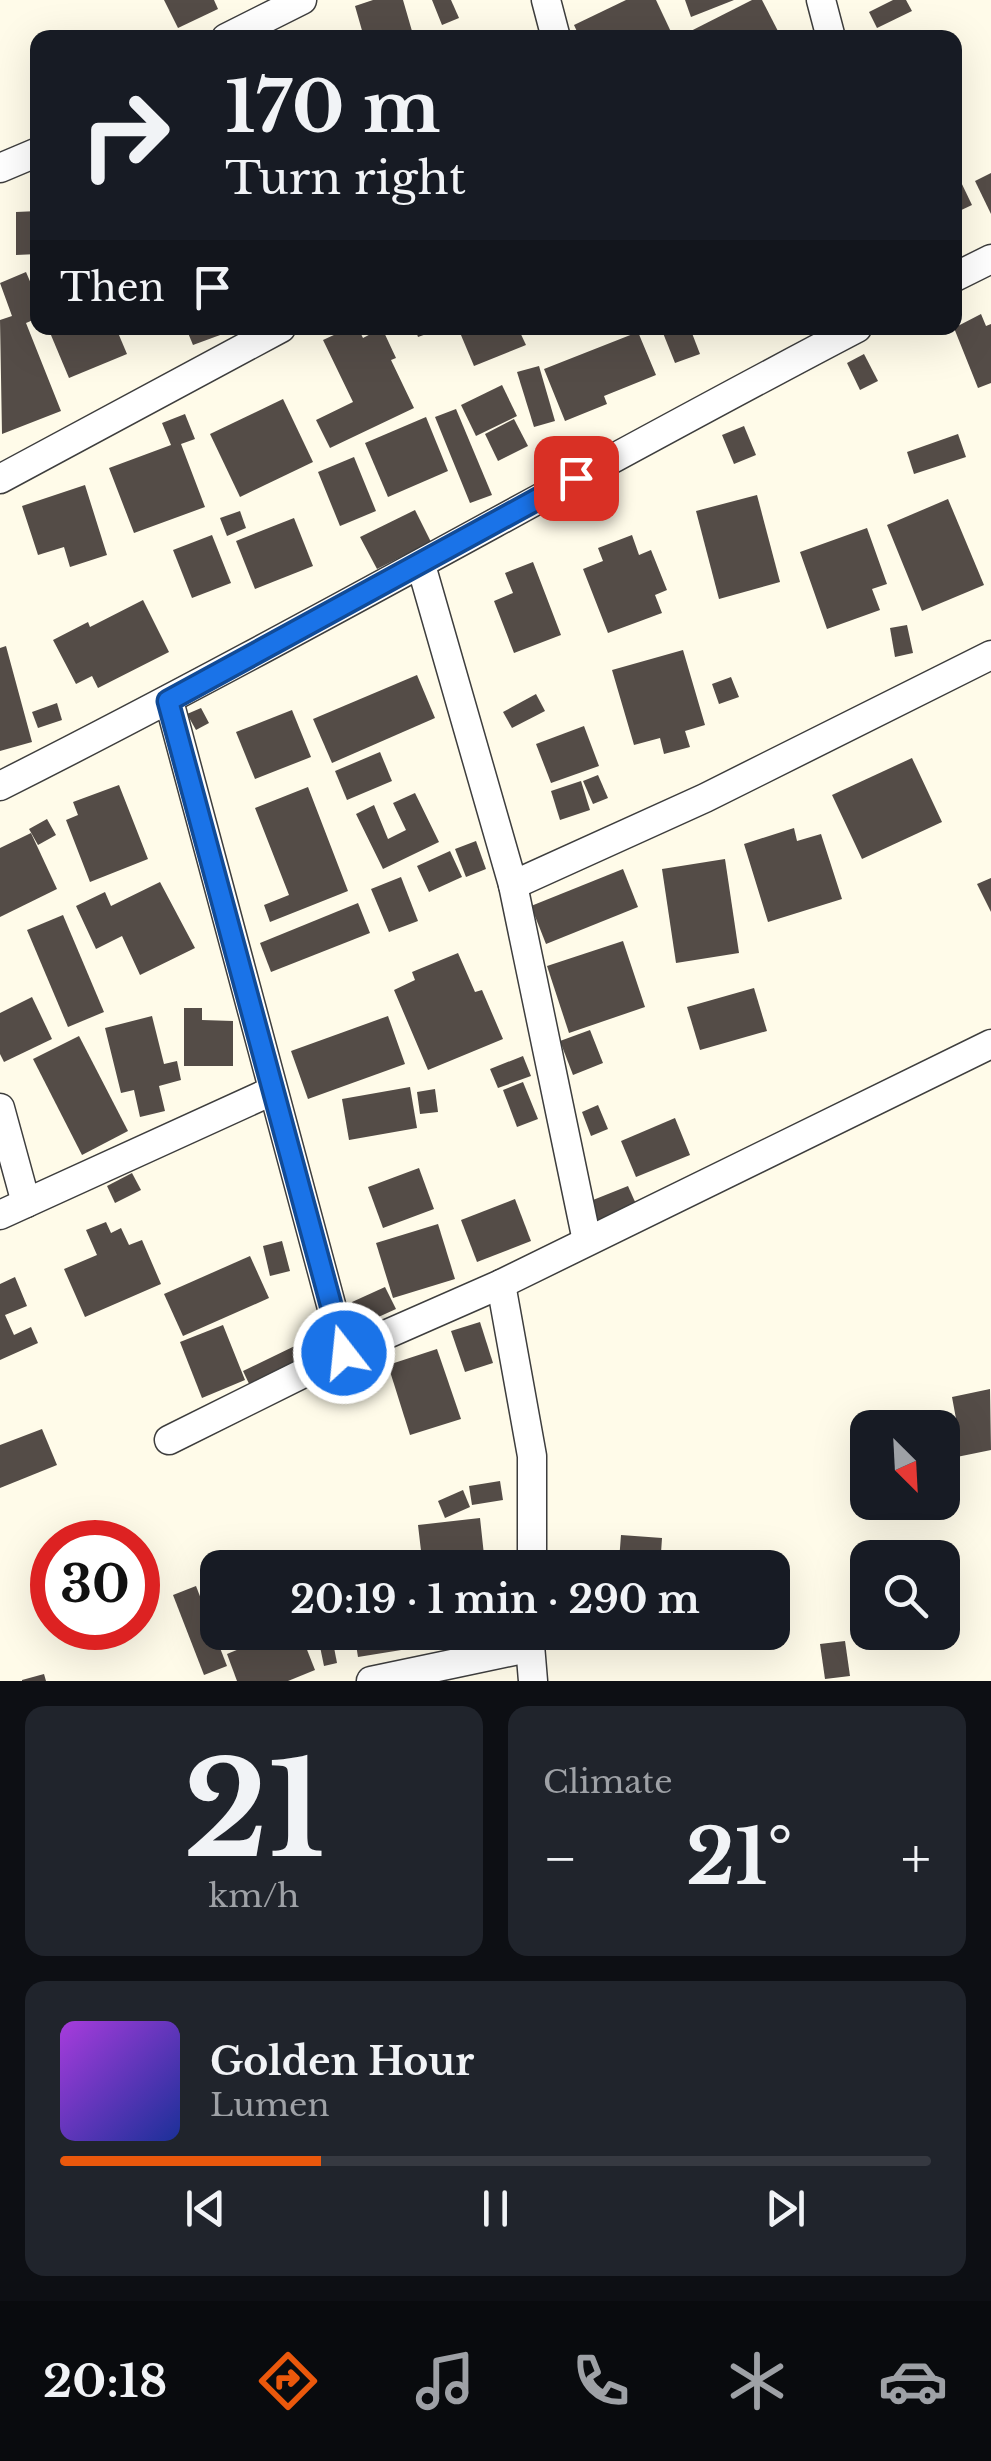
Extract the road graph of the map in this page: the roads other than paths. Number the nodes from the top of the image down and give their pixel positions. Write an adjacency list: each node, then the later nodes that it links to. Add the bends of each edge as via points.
1 (302, 0): 4 (street)
2 (546, 0): 5 (street)
3 (820, 0): 6 (street)
4 (242, 30)
5 (554, 30)
6 (829, 30)
7 (30, 155): 8 (street)
8 (0, 168)
9 (991, 259): 10 (street)
10 (962, 274)
11 (269, 335): 13 (street)
12 (845, 335): 14 (street)
13 (0, 479)
14 (421, 564): 16 (street); 18 (street)
15 (991, 655): 18 (street)
16 (168, 701): 17 (street); 20 (street)
17 (0, 786)
18 (513, 885): 24 (street)
19 (991, 1044): 24 (street)
20 (272, 1091): 22 (street); 26 (street)
21 (0, 1108): 22 (street)
22 (26, 1203): 23 (street)
23 (0, 1214)
24 (586, 1241): 25 (street)
25 (501, 1284): 26 (street); 28 (street, via 532,1456)
26 (344, 1353): 27 (street)
27 (168, 1440)
28 (532, 1550)
29 (490, 1650): 31 (street)
30 (530, 1650): 32 (street)
31 (371, 1681)
32 (533, 1681)

